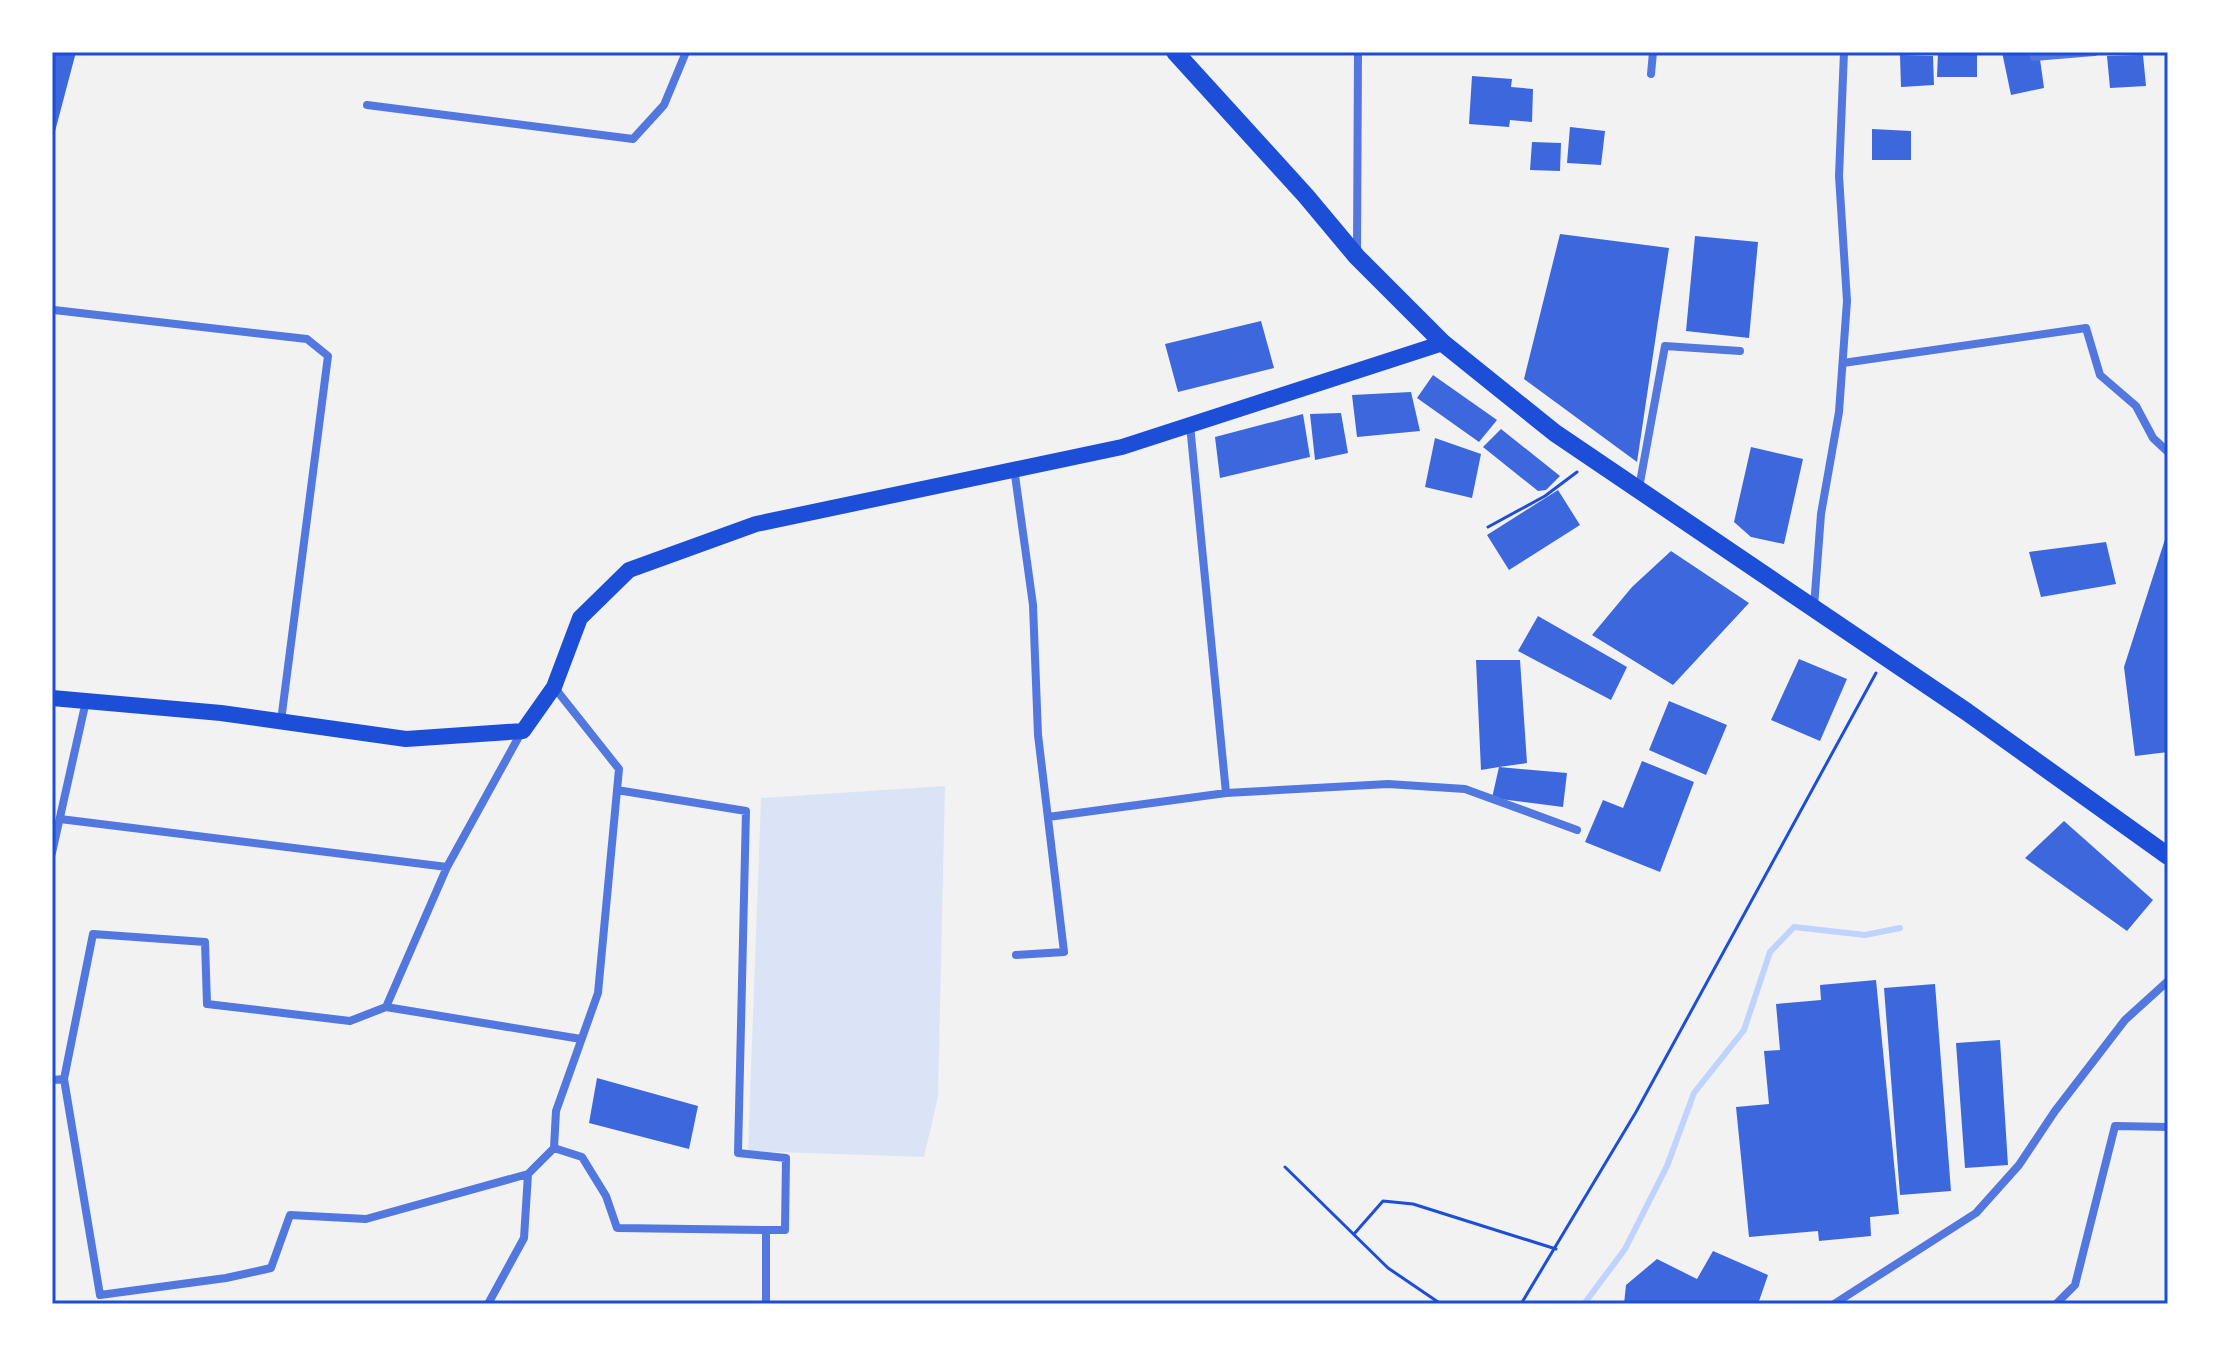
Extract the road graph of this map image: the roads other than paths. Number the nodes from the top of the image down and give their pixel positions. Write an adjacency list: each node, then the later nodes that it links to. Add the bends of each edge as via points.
1 (686, 52): 9 (street, via 664,105 633,139)
2 (1175, 52): 10 (main road)
3 (1358, 52): 10 (street)
4 (1653, 52): 8 (street)
5 (1844, 52): 14 (street, via 1839,176 1847,301)
6 (2094, 52): 7 (street)
7 (2034, 57)
8 (1651, 74)
9 (367, 105)
10 (1357, 257): 12 (main road)
11 (54, 310): 23 (street, via 307,339 328,356)
12 (1443, 343): 15 (main road); 18 (main road)
13 (1740, 351): 18 (street, via 1665,346)
14 (1843, 363): 16 (street, via 2086,328 2100,375 2136,406 2153,438); 19 (street, via 1821,514)
15 (1190, 425): 17 (main road, via 1122,447); 26 (street)
16 (2168, 452)
17 (1014, 468): 20 (main road, via 756,524 629,570 580,618); 27 (street, via 1033,605 1038,735)
18 (1639, 492): 19 (main road)
19 (1814, 608): 31 (main road)
20 (554, 687): 24 (main road); 25 (street, via 619,769)
21 (52, 698): 22 (main road)
22 (86, 701): 23 (main road); 28 (street)
23 (281, 721): 24 (main road, via 406,739)
24 (523, 731): 32 (street)
25 (617, 790): 36 (street, via 598,993); 42 (street, via 746,811 738,1153 786,1158 785,1230)
26 (1226, 793): 27 (street); 29 (street, via 1388,784 1465,789)
27 (1048, 817): 33 (street, via 1064,952)
28 (60, 819): 30 (street); 32 (street)
29 (1577, 830)
30 (52, 853)
31 (2168, 856)
32 (447, 867): 35 (street)
33 (1016, 955)
34 (2168, 981): 45 (street, via 2125,1020 2019,1165 1976,1213)
35 (386, 1007): 36 (street); 37 (street, via 350,1021 207,1004 205,942 93,934)
36 (581, 1039): 40 (street, via 556,1111)
37 (64, 1079): 38 (street); 41 (street, via 100,1295 271,1268 290,1215 366,1219)
38 (52, 1080)
39 (2168, 1127): 46 (street, via 2115,1126 2075,1285)
40 (554, 1148): 41 (street); 42 (street, via 582,1157 606,1196 617,1228)
41 (528, 1174): 43 (street, via 524,1238)
42 (766, 1230): 44 (street)
43 (488, 1304)
44 (766, 1304)
45 (1834, 1304)
46 (2056, 1304)

